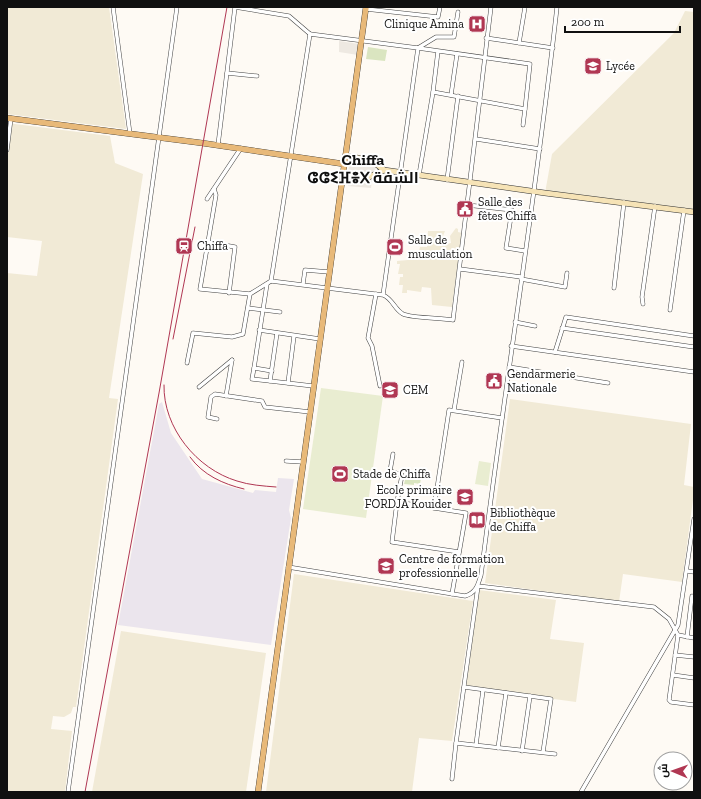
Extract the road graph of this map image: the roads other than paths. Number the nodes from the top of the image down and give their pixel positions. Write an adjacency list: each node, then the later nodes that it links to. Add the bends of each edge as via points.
1 (113, 7): 28 (street)
2 (177, 7): 29 (street)
3 (440, 7): 8 (street, via 438,17)
4 (491, 7): 11 (street)
5 (525, 7): 13 (street)
6 (557, 7): 15 (street)
7 (366, 8): 8 (street); 12 (main road)
8 (386, 9)
9 (458, 12): 14 (street, via 454,37 436,37)
10 (310, 34): 12 (street); 19 (street, via 289,16 235,7); 36 (street)
11 (486, 38): 13 (street); 18 (street)
12 (361, 41): 14 (street); 35 (main road)
13 (519, 43): 15 (street)
14 (418, 48): 16 (street); 39 (street)
15 (553, 48): 33 (street)
16 (438, 51): 17 (street); 21 (street)
17 (457, 54): 18 (street); 22 (street)
18 (484, 58): 24 (street); 25 (street, via 530,64)
19 (227, 73): 20 (street); 31 (street)
20 (258, 76)
21 (433, 92): 22 (street); 41 (street)
22 (451, 95): 23 (street)
23 (458, 96): 24 (street); 42 (street)
24 (480, 100): 25 (street); 30 (street)
25 (525, 110): 27 (street)
26 (9, 118): 28 (main road); 34 (street)
27 (522, 125)
28 (130, 134): 29 (main road)
29 (157, 138): 31 (main road); 136 (street)
30 (476, 140): 33 (street); 43 (street)
31 (218, 145): 32 (main road)
32 (241, 148): 36 (main road); 44 (street)
33 (540, 149): 45 (street)
34 (7, 150)
35 (345, 156): 37 (main road); 38 (main road, via 371,160)
36 (291, 157): 37 (main road); 58 (street)
37 (344, 164): 40 (main road)
38 (384, 170): 39 (main road); 40 (main road, via 369,177)
39 (401, 172): 41 (main road); 65 (street)
40 (343, 174): 55 (main road)
41 (419, 175): 42 (main road)
42 (447, 180): 43 (main road)
43 (471, 182): 45 (main road); 48 (street)
44 (214, 189): 46 (street); 52 (street, via 216,195)
45 (533, 192): 47 (main road); 53 (street)
46 (207, 199)
47 (624, 202): 49 (main road); 61 (street)
48 (467, 205): 53 (street, via 512,210 506,248); 54 (street)
49 (655, 206): 50 (main road); 66 (street)
50 (684, 210): 51 (main road); 69 (street)
51 (694, 212)
52 (207, 242): 62 (street, via 235,247); 62 (street, via 200,289)
53 (525, 251): 57 (street)
54 (460, 270): 57 (street); 65 (street, via 453,320 404,314)
55 (329, 272): 59 (street, via 305,270); 60 (main road)
56 (567, 273): 57 (street, via 565,287)
57 (521, 278): 71 (street)
58 (269, 282): 59 (street); 63 (street); 68 (street)
59 (303, 284): 60 (street)
60 (327, 287): 64 (street); 78 (main road)
61 (614, 288)
62 (229, 293): 63 (street)
63 (250, 294): 67 (street)
64 (376, 294): 65 (street); 92 (street, via 368,338)
65 (383, 295)
66 (643, 304)
67 (248, 308): 68 (street); 83 (street, via 243,334 232,337 193,333)
68 (263, 310): 70 (street); 74 (street)
69 (670, 310)
70 (280, 312)
71 (515, 322): 72 (street); 79 (street)
72 (535, 326)
73 (562, 328): 77 (street, via 566,317); 80 (street); 81 (street)
74 (260, 330): 75 (street); 84 (street)
75 (277, 333): 76 (street); 86 (street)
76 (294, 336): 78 (street); 89 (street)
77 (694, 336)
78 (320, 339): 91 (main road)
79 (511, 346): 81 (street); 85 (street)
80 (694, 347)
81 (555, 352): 87 (street)
82 (462, 362): 95 (street)
83 (187, 363)
84 (254, 368): 86 (street); 88 (street, via 252,379)
85 (509, 368): 90 (street); 97 (street)
86 (272, 371): 88 (street)
87 (694, 372)
88 (270, 381): 89 (street)
89 (288, 383): 91 (street)
90 (608, 383)
91 (313, 386): 96 (main road)
92 (380, 386)
93 (199, 387): 94 (street, via 232,360)
94 (226, 396): 96 (street, via 262,401 265,407); 98 (street, via 214,394 211,397 208,418)
95 (454, 410): 97 (street); 103 (street, via 449,410)
96 (310, 412): 101 (main road)
97 (502, 418): 111 (street)
98 (217, 419)
99 (393, 454): 102 (street, via 390,471 402,475)
100 (286, 461): 101 (street)
101 (303, 462): 108 (main road)
102 (397, 502): 103 (street); 107 (street, via 392,542)
103 (434, 508): 107 (street, via 466,513)
104 (694, 519): 105 (street)
105 (694, 524): 106 (street)
106 (692, 545): 109 (street)
107 (460, 552): 113 (street)
108 (288, 567): 113 (street); 137 (main road)
109 (687, 571): 110 (street); 112 (street)
110 (694, 572)
111 (478, 586): 113 (street, via 472,594); 116 (street, via 654,607 669,619); 124 (street)
112 (684, 593): 114 (street); 116 (street)
113 (452, 594)
114 (693, 596): 115 (street)
115 (692, 617): 118 (street)
116 (676, 629): 117 (street); 138 (street)
117 (678, 635): 118 (street); 120 (street)
118 (687, 637): 119 (street)
119 (694, 638)
120 (675, 655): 121 (street); 122 (street)
121 (694, 657)
122 (673, 675): 123 (street); 128 (street, via 669,700)
123 (694, 678)
124 (464, 687): 125 (street); 129 (street)
125 (483, 690): 126 (street); 130 (street)
126 (506, 693): 127 (street); 131 (street)
127 (530, 696): 132 (street); 133 (street, via 551,699)
128 (694, 705)
129 (456, 743): 130 (street); 135 (street)
130 (476, 745): 131 (street)
131 (498, 748): 132 (street)
132 (522, 751): 133 (street)
133 (543, 752): 134 (street)
134 (555, 754)
135 (452, 779)
136 (68, 792)
137 (258, 792)
138 (580, 792)

